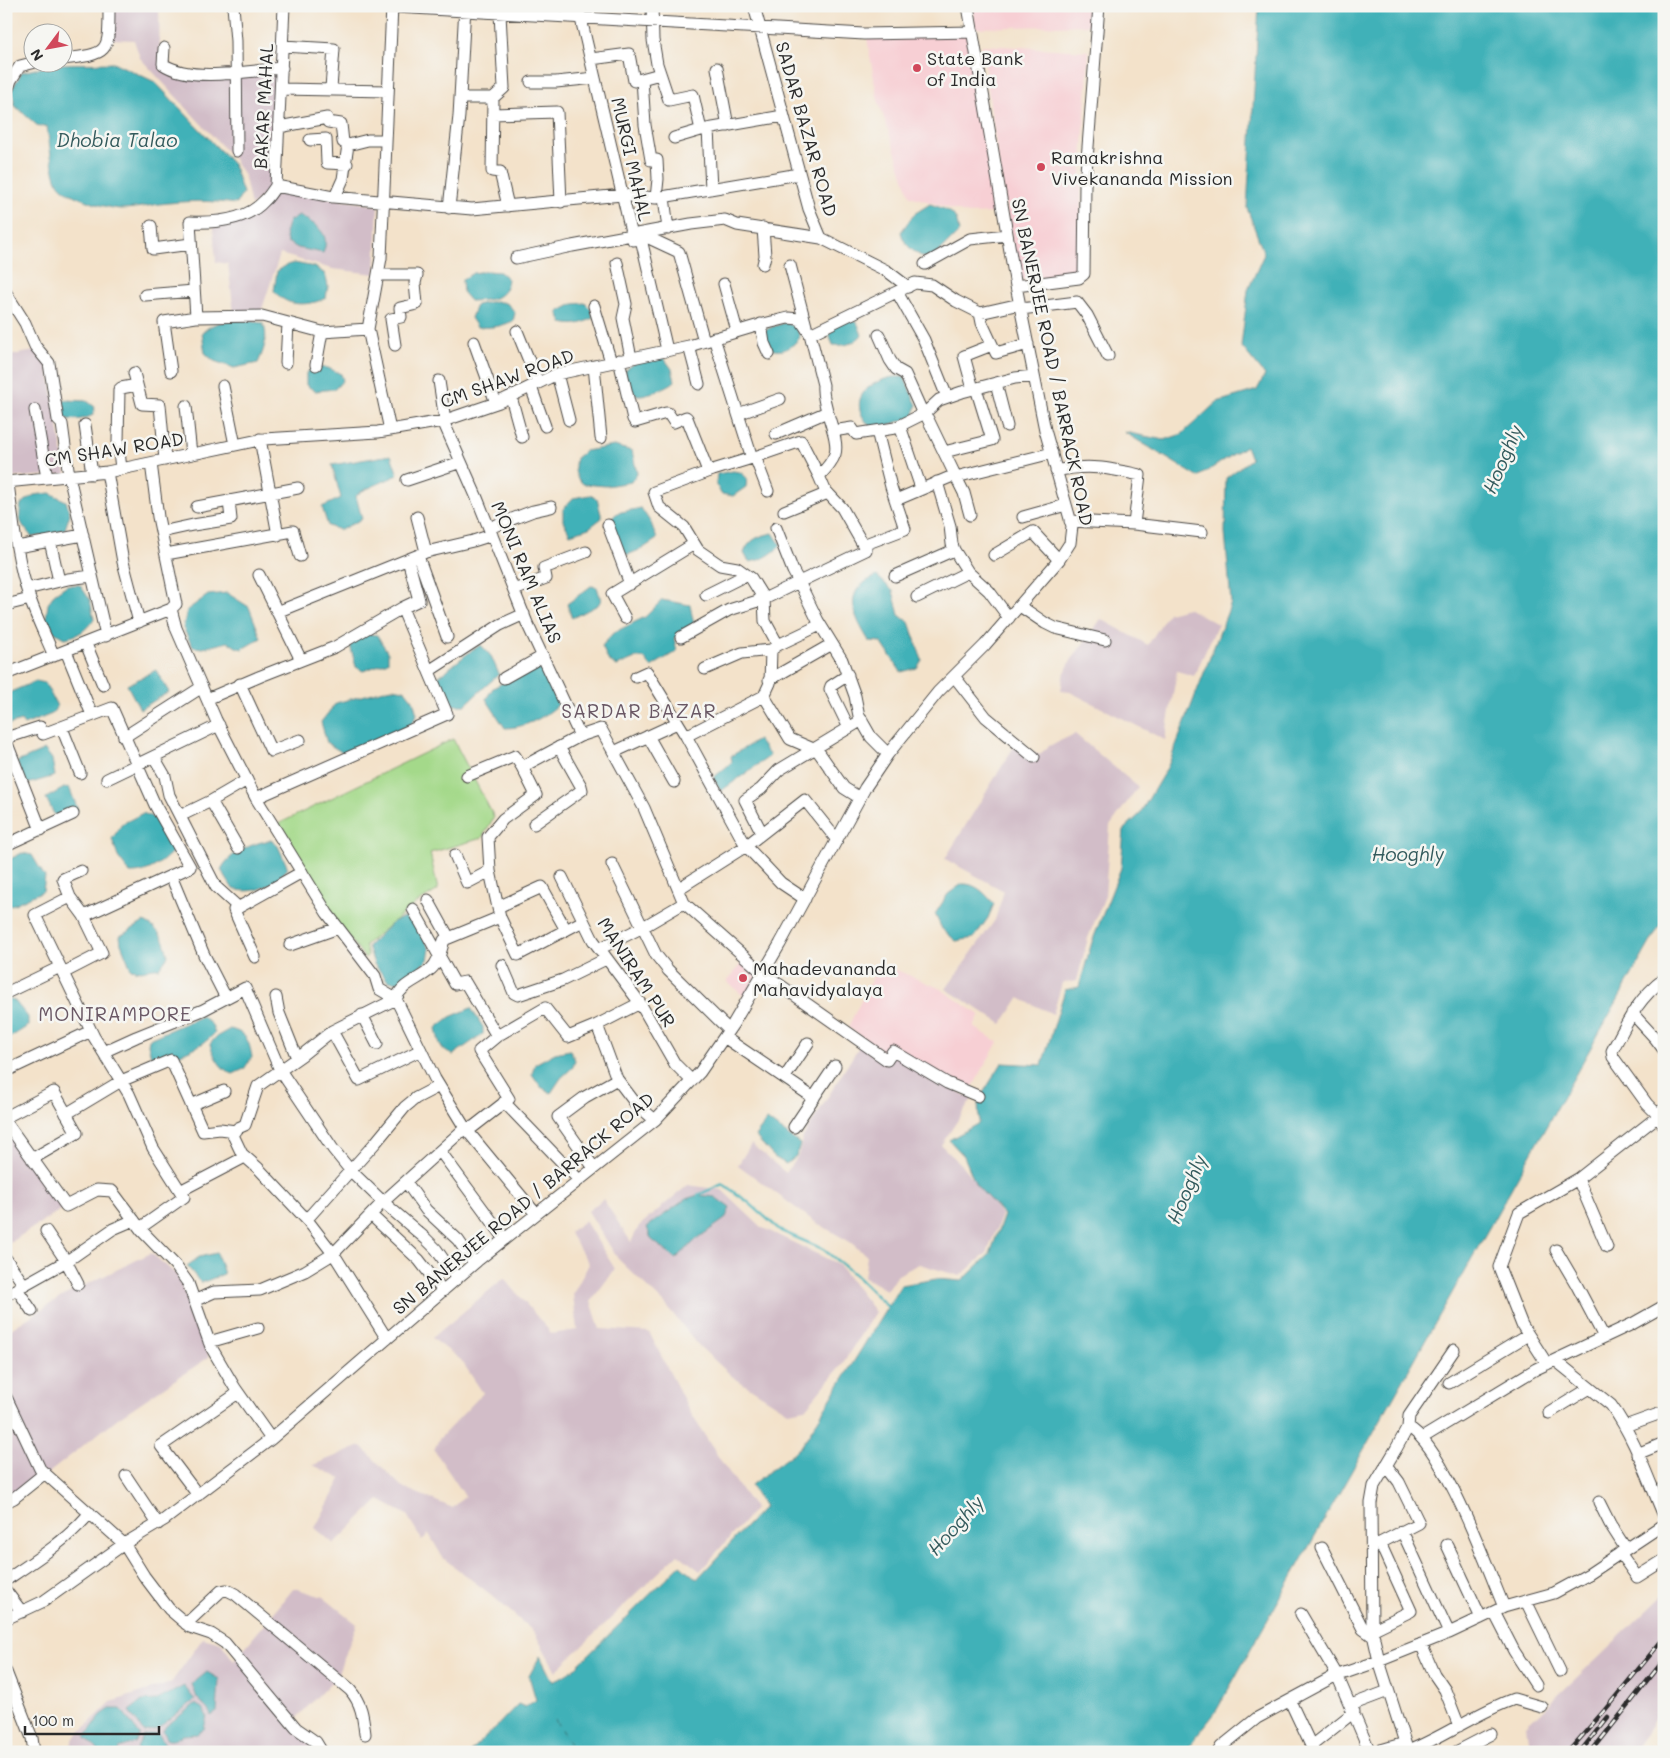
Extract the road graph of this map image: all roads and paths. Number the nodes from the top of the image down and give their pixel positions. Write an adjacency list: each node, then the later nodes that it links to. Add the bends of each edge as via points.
1 (109, 6): 18 (street, via 109,39 102,51 92,56)
2 (233, 6): 23 (street)
3 (284, 6): 16 (street, BAKAR MAHAL)
4 (378, 6): 9 (street, SADAR BAZAR ROAD)
5 (652, 6): 13 (street)
6 (754, 6): 14 (street, SADAR BAZAR ROAD)
7 (968, 6): 15 (street, SN BANERJEE ROAD / BARRACK ROAD)
8 (1099, 6): 71 (street, via 1085,185 1084,274 1079,278)
9 (392, 7): 10 (street, SADAR BAZAR ROAD); 31 (street)
10 (465, 9): 12 (street, SADAR BAZAR ROAD); 33 (street)
11 (580, 12): 12 (street, SADAR BAZAR ROAD); 13 (street, SADAR BAZAR ROAD); 19 (street, MURGI MAHAL)
12 (500, 14): 34 (street, via 504,88)
13 (653, 22): 14 (street, SADAR BAZAR ROAD); 24 (street)
14 (760, 29): 15 (street, SADAR BAZAR ROAD, via 864,34); 36 (street, SADAR BAZAR ROAD)
15 (973, 32): 59 (street, SN BANERJEE ROAD / BARRACK ROAD)
16 (283, 46): 21 (street, BAKAR MAHAL); 29 (street, via 334,48)
17 (164, 48): 23 (street, via 163,64 171,69 200,74)
18 (72, 58)
19 (591, 59): 25 (street, MURGI MAHAL); 27 (street, via 628,54 634,81)
20 (22, 66): 26 (street)
21 (282, 68): 23 (street); 30 (street, BAKAR MAHAL)
22 (717, 68): 37 (street)
23 (236, 73): 44 (street)
24 (660, 74): 27 (street); 39 (street, via 669,100 693,95)
25 (596, 78): 28 (street); 49 (street, MURGI MAHAL)
26 (9, 80): 32 (street)
27 (642, 80): 51 (street, via 645,125 651,160 657,160)
28 (531, 82)
29 (332, 88): 30 (street); 31 (street)
30 (281, 89): 38 (street, BAKAR MAHAL)
31 (388, 91): 42 (street)
32 (6, 94)
33 (460, 98): 34 (street); 55 (street)
34 (493, 98): 35 (street)
35 (493, 114): 53 (street, via 557,112); 54 (street, via 492,171 500,172)
36 (784, 116): 37 (street); 46 (street, SADAR BAZAR ROAD)
37 (728, 126): 39 (street)
38 (279, 127): 43 (street, via 327,118 328,122 341,124 343,142); 47 (street, BAKAR MAHAL)
39 (704, 130): 40 (street); 48 (street)
40 (674, 138)
41 (310, 140): 45 (street, via 326,139 327,163)
42 (386, 140): 43 (street); 52 (street)
43 (348, 145): 45 (street)
44 (237, 151)
45 (346, 164): 50 (street)
46 (799, 174): 48 (street); 61 (street, SADAR BAZAR ROAD, via 808,208)
47 (276, 186): 50 (street); 62 (street, BAKAR MAHAL, via 263,203 241,217 209,223 190,222)
48 (711, 189): 51 (street)
49 (622, 195): 51 (street); 53 (street); 60 (street, MURGI MAHAL)
50 (335, 197): 52 (street)
51 (660, 198): 58 (street)
52 (383, 200): 55 (street); 68 (street)
53 (561, 202): 54 (street)
54 (508, 206): 55 (street)
55 (449, 208)
56 (150, 226): 62 (street, via 153,249)
57 (763, 228): 58 (street, via 737,225 726,220); 61 (street); 65 (street)
58 (668, 229): 60 (street)
59 (1007, 235): 66 (street, via 970,239); 71 (street, SN BANERJEE ROAD / BARRACK ROAD)
60 (637, 237): 63 (street); 88 (street, MURGI MAHAL, via 649,238 679,252); 94 (street)
61 (821, 238): 70 (street, via 887,271)
62 (192, 244): 72 (street, BAKAR MAHAL)
63 (516, 258)
64 (617, 263): 97 (street, via 626,304 623,318)
65 (763, 264)
66 (925, 264)
67 (790, 265): 86 (street)
68 (378, 275): 82 (street); 91 (street, via 417,275 417,304 400,308 401,317 391,319)
69 (724, 284): 84 (street)
70 (908, 286): 73 (street); 78 (street, via 915,283 932,285)
71 (1016, 286): 77 (street, SN BANERJEE ROAD / BARRACK ROAD)
72 (194, 291): 75 (street); 79 (street, BAKAR MAHAL)
73 (897, 292): 86 (street); 114 (street, via 924,340)
74 (6, 294): 148 (street, via 35,346 49,364)
75 (145, 295)
76 (594, 306): 98 (street)
77 (1020, 306): 78 (street); 90 (street, SN BANERJEE ROAD / BARRACK ROAD); 96 (street, via 1077,302)
78 (980, 313): 92 (street)
79 (196, 317): 80 (street, via 262,316); 102 (street, via 164,322)
80 (288, 323): 85 (street); 99 (street)
81 (761, 324): 84 (street, CM SHAW ROAD); 86 (street, CM SHAW ROAD, via 788,318 800,319); 95 (street)
82 (368, 328): 85 (street); 128 (street)
83 (517, 331): 110 (street)
84 (737, 331): 88 (street, CM SHAW ROAD)
85 (322, 332): 100 (street)
86 (808, 332): 119 (street)
87 (879, 335): 121 (street, via 896,369 905,374)
88 (709, 340): 93 (street, CM SHAW ROAD); 120 (street)
89 (474, 342): 116 (street)
90 (1028, 344): 92 (street, via 996,353); 105 (street, SN BANERJEE ROAD / BARRACK ROAD)
91 (395, 345)
92 (992, 345): 112 (street, via 964,356)
93 (689, 346): 94 (street, CM SHAW ROAD); 108 (street)
94 (667, 350): 97 (street, CM SHAW ROAD)
95 (769, 354)
96 (1108, 356)
97 (631, 358): 98 (street, CM SHAW ROAD)
98 (615, 361): 101 (street, CM SHAW ROAD); 146 (street, via 633,420 666,412 674,422 688,418)
99 (286, 362)
100 (316, 365)
101 (594, 366): 104 (street, CM SHAW ROAD); 133 (street)
102 (171, 371)
103 (134, 373): 109 (street)
104 (557, 374): 110 (street, CM SHAW ROAD); 122 (street)
105 (1034, 376): 107 (street); 137 (street, SN BANERJEE ROAD / BARRACK ROAD)
106 (439, 381): 123 (street, MONI RAM ALIAS)
107 (996, 382): 112 (street); 127 (street)
108 (699, 384)
109 (137, 385): 140 (street, via 142,404 160,405); 143 (street, via 119,390)
110 (534, 385): 113 (street, CM SHAW ROAD); 125 (street)
111 (223, 386): 135 (street)
112 (975, 388): 114 (street); 136 (street, via 992,440)
113 (511, 397): 116 (street, CM SHAW ROAD); 132 (street)
114 (947, 397): 121 (street)
115 (780, 399): 120 (street)
116 (496, 403): 123 (street, CM SHAW ROAD)
117 (186, 406): 138 (street)
118 (34, 410): 151 (street)
119 (827, 412): 129 (street); 131 (street)
120 (738, 414): 139 (street)
121 (924, 414): 126 (street); 136 (street)
122 (569, 420)
123 (444, 421): 128 (street, CM SHAW ROAD); 141 (street, MONI RAM ALIAS)
124 (85, 425): 147 (street)
125 (545, 426)
126 (900, 426): 130 (street); 156 (street)
127 (1007, 426)
128 (390, 430): 134 (street, CM SHAW ROAD)
129 (832, 431): 130 (street, via 852,428 856,434); 149 (street, via 835,453)
130 (877, 431): 160 (street)
131 (776, 434)
132 (522, 437)
133 (601, 438)
134 (260, 439): 135 (street, CM SHAW ROAD); 158 (street)
135 (235, 445): 138 (street, CM SHAW ROAD)
136 (944, 452): 150 (street)
137 (1052, 453): 144 (street, SN BANERJEE ROAD / BARRACK ROAD); 150 (street)
138 (191, 454): 140 (street, CM SHAW ROAD)
139 (754, 458): 146 (street); 149 (street, via 801,441); 157 (street)
140 (165, 460): 142 (street, CM SHAW ROAD)
141 (461, 462): 152 (street); 173 (street, MONI RAM ALIAS)
142 (151, 463): 143 (street, CM SHAW ROAD); 174 (street)
143 (121, 469): 145 (street, CM SHAW ROAD)
144 (1056, 470): 162 (street, SN BANERJEE ROAD / BARRACK ROAD); 170 (street, via 1104,467 1140,475)
145 (106, 472): 147 (street, CM SHAW ROAD); 211 (street, via 123,562)
146 (708, 472): 180 (street, via 654,492 659,507 684,528)
147 (92, 474): 148 (street, CM SHAW ROAD)
148 (69, 476): 151 (street, CM SHAW ROAD); 177 (street)
149 (818, 476): 159 (street)
150 (956, 476): 154 (street); 166 (street)
151 (47, 478): 153 (street, CM SHAW ROAD)
152 (407, 480)
153 (7, 482): 176 (street)
154 (937, 482): 156 (street); 183 (street)
155 (298, 488): 158 (street)
156 (921, 488): 160 (street)
157 (768, 491)
158 (271, 493): 161 (street); 178 (street)
159 (828, 493): 165 (street); 181 (street, via 842,508)
160 (896, 500): 181 (street, via 905,528)
161 (229, 501): 163 (street); 174 (street, via 232,518 229,520)
162 (1066, 505): 168 (street); 169 (street, SN BANERJEE ROAD / BARRACK ROAD)
163 (197, 507)
164 (551, 507): 173 (street)
165 (784, 511)
166 (970, 515)
167 (417, 517): 187 (street)
168 (1023, 517)
169 (1070, 521): 170 (street); 189 (street, SN BANERJEE ROAD / BARRACK ROAD, via 1070,543)
170 (1134, 524): 175 (street)
171 (608, 525): 197 (street)
172 (776, 528): 196 (street)
173 (490, 531): 187 (street, via 473,541); 198 (street, MONI RAM ALIAS)
174 (161, 532): 185 (street)
175 (1202, 532)
176 (10, 533): 182 (street)
177 (83, 535): 179 (street); 193 (street)
178 (278, 535): 185 (street); 186 (street, via 293,532)
179 (50, 541): 182 (street); 195 (street)
180 (694, 544): 192 (street, via 720,565 737,568); 197 (street)
181 (863, 545): 196 (street, via 866,550)
182 (17, 547): 199 (street)
183 (954, 550): 190 (street); 194 (street)
184 (586, 552): 198 (street, via 544,568 546,578)
185 (166, 554): 206 (street, via 176,604)
186 (300, 556)
187 (418, 556): 205 (street, via 419,600); 207 (street); 214 (street)
188 (994, 556): 189 (street, via 1033,532)
189 (1059, 560): 204 (street, SN BANERJEE ROAD / BARRACK ROAD)
190 (968, 572): 201 (street); 210 (street, via 990,591)
191 (259, 575): 207 (street)
192 (746, 575): 200 (street); 202 (street)
193 (92, 576): 195 (street); 213 (street)
194 (895, 576)
195 (59, 581): 199 (street)
196 (799, 582): 202 (street); 212 (street)
197 (630, 584): 209 (street, via 612,595)
198 (514, 590): 208 (street, MONI RAM ALIAS)
199 (29, 594): 203 (street); 221 (street)
200 (706, 595)
201 (917, 597)
202 (764, 599): 215 (street, via 729,610); 219 (street, via 765,621)
203 (6, 605)
204 (1020, 606): 210 (street, SN BANERJEE ROAD / BARRACK ROAD); 216 (street, via 1055,628)
205 (402, 608): 223 (street, via 335,647); 225 (street)
206 (171, 610): 211 (street); 234 (street)
207 (277, 612): 223 (street)
208 (524, 614): 222 (street, MONI RAM ALIAS); 225 (street, via 500,625)
209 (625, 618)
210 (1009, 618): 228 (street, SN BANERJEE ROAD / BARRACK ROAD)
211 (139, 622): 213 (street)
212 (820, 625): 218 (street); 219 (street)
213 (106, 636): 217 (street)
214 (447, 637)
215 (681, 637)
216 (1105, 640)
217 (86, 644): 220 (street); 233 (street)
218 (832, 644): 227 (street); 231 (street)
219 (775, 648): 224 (street, via 742,653); 231 (street)
220 (66, 651): 221 (street); 237 (street)
221 (54, 656): 226 (street)
222 (543, 656): 230 (street); 243 (street, MONI RAM ALIAS)
223 (301, 660): 232 (street)
224 (705, 669)
225 (429, 671): 262 (street, via 447,714)
226 (6, 674)
227 (848, 675): 238 (street); 242 (street, via 830,689)
228 (954, 676): 252 (street, SN BANERJEE ROAD / BARRACK ROAD); 254 (street, via 986,717)
229 (636, 677): 239 (street, via 647,672)
230 (504, 678)
231 (769, 680): 235 (street)
232 (240, 684): 236 (street); 248 (street, via 271,751)
233 (103, 686)
234 (202, 687): 236 (street); 246 (street)
235 (764, 696): 245 (street); 250 (street, via 790,739)
236 (207, 699): 240 (street)
237 (92, 716): 241 (street); 246 (street, via 112,708)
238 (862, 720): 242 (street); 252 (street, via 871,737)
239 (677, 723): 244 (street); 245 (street)
240 (219, 725): 253 (street); 260 (street)
241 (62, 728): 247 (street, via 44,734 40,727); 257 (street)
242 (849, 728): 250 (street)
243 (580, 736): 249 (street); 251 (street, via 601,729)
244 (648, 736): 251 (street); 261 (street)
245 (686, 736): 272 (street)
246 (124, 737): 255 (street)
247 (6, 740): 268 (street)
248 (300, 740)
249 (559, 747): 256 (street); 267 (street, via 582,790)
250 (813, 749): 263 (street, via 844,788); 269 (street, via 775,773 761,789 745,800)
251 (614, 752): 281 (street, via 644,808)
252 (888, 754): 263 (street, SN BANERJEE ROAD / BARRACK ROAD)
253 (154, 757): 255 (street); 266 (street)
254 (1034, 757)
255 (137, 766): 259 (street); 279 (street, via 190,867)
256 (522, 767): 258 (street, via 515,756); 278 (street, via 536,795 503,819 488,837)
257 (80, 773)
258 (467, 776)
259 (107, 779)
260 (247, 780): 262 (street); 264 (street)
261 (674, 782)
262 (256, 798): 277 (street)
263 (860, 798): 270 (street, SN BANERJEE ROAD / BARRACK ROAD)
264 (211, 801): 266 (street); 273 (street)
265 (73, 814): 268 (street)
266 (180, 816): 286 (street, via 216,887)
267 (534, 824)
268 (41, 830): 271 (street)
269 (762, 834): 270 (street, via 805,800); 272 (street)
270 (836, 840): 283 (street, SN BANERJEE ROAD / BARRACK ROAD)
271 (6, 845)
272 (746, 846): 281 (street); 283 (street, via 782,883)
273 (238, 848)
274 (454, 855): 278 (street, via 467,882)
275 (612, 864): 291 (street)
276 (81, 871): 282 (street, via 62,879)
277 (302, 872): 286 (street); 292 (street)
278 (490, 872): 288 (street)
279 (171, 876): 289 (street); 306 (street)
280 (562, 877): 290 (street, MANIRAM PUR)
281 (678, 889): 285 (street)
282 (70, 897): 289 (street); 301 (street, via 34,915)
283 (805, 899): 302 (street, SN BANERJEE ROAD / BARRACK ROAD)
284 (428, 900): 294 (street)
285 (684, 903): 291 (street); 302 (street)
286 (238, 907): 298 (street, via 234,910)
287 (413, 909): 297 (street)
288 (499, 912): 293 (street, via 542,887); 293 (street, via 518,955); 294 (street)
289 (84, 916): 301 (street, via 102,953)
290 (583, 921): 293 (street); 296 (street, MANIRAM PUR)
291 (643, 927): 296 (street); 314 (street, via 656,955)
292 (338, 928): 295 (street); 307 (street, via 375,976 379,989)
293 (566, 930)
294 (449, 938): 297 (street, via 444,940)
295 (290, 945)
296 (599, 949): 299 (street, MANIRAM PUR)
297 (439, 954): 307 (street, via 432,968 399,990); 315 (street, via 455,984 465,982)
298 (256, 957)
299 (606, 960): 300 (street, via 563,980 518,995 514,993); 308 (street, MANIRAM PUR)
300 (502, 965)
301 (61, 970): 304 (street); 312 (street)
302 (763, 973): 314 (street, SN BANERJEE ROAD / BARRACK ROAD); 331 (street, via 887,1060 893,1050 947,1083)
303 (1664, 979): 309 (street)
304 (6, 993)
305 (276, 997): 321 (street, via 279,1014)
306 (226, 998): 320 (street); 323 (street, via 245,988)
307 (396, 999): 310 (street); 319 (street)
308 (640, 1003): 311 (street); 327 (street, MANIRAM PUR, via 675,1064)
309 (1632, 1013): 318 (street); 336 (street, via 1612,1054)
310 (362, 1016): 313 (street); 317 (street)
311 (597, 1025): 315 (street, via 568,1038 545,1008); 326 (street)
312 (91, 1031): 320 (street); 324 (street)
313 (332, 1031): 319 (street, via 359,1080); 321 (street)
314 (727, 1034): 325 (street); 327 (street, SN BANERJEE ROAD / BARRACK ROAD)
315 (497, 1036): 333 (street, via 479,1052 509,1098)
316 (808, 1043): 325 (street)
317 (377, 1044)
318 (1663, 1046)
319 (421, 1050): 329 (street)
320 (103, 1052): 328 (street)
321 (297, 1058): 323 (street)
322 (836, 1066): 332 (street)
323 (280, 1070): 342 (street, via 258,1086 245,1125); 347 (street)
324 (6, 1071)
325 (784, 1077): 332 (street)
326 (618, 1079): 338 (street, via 636,1104); 346 (street, via 558,1117)
327 (692, 1080): 338 (street, SN BANERJEE ROAD / BARRACK ROAD)
328 (121, 1081): 334 (street, via 171,1060); 335 (street); 351 (street, via 153,1148)
329 (439, 1086): 341 (street); 347 (street, via 405,1107)
330 (224, 1091): 334 (street)
331 (978, 1096)
332 (814, 1098): 340 (street)
333 (504, 1102): 341 (street, via 472,1127); 349 (street)
334 (191, 1105): 342 (street, via 204,1132)
335 (66, 1114): 337 (street, via 54,1092); 345 (street, via 77,1133)
336 (1660, 1116): 348 (street)
337 (6, 1117)
338 (655, 1120): 346 (street, SN BANERJEE ROAD / BARRACK ROAD)
339 (6, 1122): 345 (street)
340 (794, 1127)
341 (465, 1128): 343 (street); 353 (street)
342 (236, 1131): 344 (street, via 233,1135)
343 (440, 1151): 350 (street); 358 (street)
344 (245, 1157): 351 (street); 355 (street)
345 (32, 1158): 356 (street, via 66,1206 96,1190 112,1191)
346 (594, 1168): 349 (street, SN BANERJEE ROAD / BARRACK ROAD)
347 (350, 1170): 352 (street); 355 (street)
348 (1578, 1179): 359 (street); 374 (street, via 1519,1213 1499,1267)
349 (579, 1180): 353 (street, SN BANERJEE ROAD / BARRACK ROAD)
350 (406, 1182): 352 (street); 364 (street, via 426,1210 458,1240)
351 (180, 1191): 356 (street, via 184,1197)
352 (384, 1202): 354 (street); 365 (street, via 426,1238)
353 (536, 1214): 358 (street, SN BANERJEE ROAD / BARRACK ROAD)
354 (372, 1215): 361 (street); 368 (street, via 419,1260)
355 (307, 1219): 361 (street)
356 (137, 1224): 363 (street, via 113,1229); 370 (street, via 188,1283)
357 (46, 1231): 363 (street)
358 (505, 1239): 364 (street, SN BANERJEE ROAD / BARRACK ROAD)
359 (1607, 1247)
360 (1556, 1250): 375 (street)
361 (333, 1254): 370 (street, via 305,1271 260,1290 214,1292); 376 (street)
362 (6, 1259): 367 (street)
363 (66, 1261): 366 (street); 367 (street)
364 (474, 1263): 365 (street, SN BANERJEE ROAD / BARRACK ROAD)
365 (457, 1278): 368 (street, SN BANERJEE ROAD / BARRACK ROAD)
366 (78, 1284)
367 (21, 1287): 369 (street); 372 (street)
368 (443, 1291): 376 (street, SN BANERJEE ROAD / BARRACK ROAD)
369 (6, 1295)
370 (194, 1301): 377 (street)
371 (1664, 1306): 375 (street)
372 (32, 1311)
373 (258, 1328): 377 (street)
374 (1528, 1335): 379 (street); 380 (street)
375 (1604, 1337): 379 (street)
376 (387, 1339): 389 (street, SN BANERJEE ROAD / BARRACK ROAD)
377 (209, 1342): 382 (street)
378 (1454, 1350): 387 (street, via 1409,1416)
379 (1551, 1362): 381 (street); 388 (street)
380 (1449, 1384)
381 (1590, 1388): 385 (street); 386 (street, via 1612,1405)
382 (238, 1393): 389 (street); 395 (street, via 161,1446)
383 (6, 1397): 393 (street, via 40,1469)
384 (1664, 1412): 386 (street)
385 (1549, 1413)
386 (1625, 1426): 391 (street)
387 (1408, 1427): 388 (street); 392 (street)
388 (1422, 1438): 411 (street, via 1448,1478 1473,1530)
389 (271, 1440): 395 (street, SN BANERJEE ROAD / BARRACK ROAD)
390 (1664, 1443): 391 (street)
391 (1637, 1454): 399 (street)
392 (1386, 1465): 402 (street, via 1399,1482 1419,1521); 418 (street, via 1374,1486 1371,1503)
393 (45, 1473): 396 (street); 398 (street)
394 (126, 1476): 400 (street)
395 (198, 1495): 400 (street, SN BANERJEE ROAD / BARRACK ROAD)
396 (6, 1502)
397 (1599, 1502): 406 (street)
398 (90, 1513): 403 (street); 408 (street, via 49,1551)
399 (1664, 1516)
400 (158, 1524): 403 (street, SN BANERJEE ROAD / BARRACK ROAD)
401 (1664, 1524): 406 (street)
402 (1402, 1532): 417 (street); 418 (street, via 1380,1544 1411,1611)
403 (124, 1544): 412 (street, SN BANERJEE ROAD / BARRACK ROAD, via 44,1601); 416 (street, via 169,1609)
404 (1447, 1545): 414 (street)
405 (1322, 1548): 418 (street, via 1363,1629)
406 (1623, 1551): 407 (street, via 1637,1577); 410 (street, via 1554,1593)
407 (1664, 1560)
408 (6, 1580)
409 (6, 1591): 412 (street)
410 (1526, 1600): 411 (street); 421 (street)
411 (1499, 1609): 414 (street); 424 (street, via 1514,1651)
412 (22, 1612): 415 (street, SN BANERJEE ROAD / BARRACK ROAD)
413 (1301, 1614): 423 (street)
414 (1482, 1618): 417 (street)
415 (6, 1619)
416 (186, 1624): 430 (street, via 221,1591 235,1594 350,1690 362,1709); 436 (street, via 225,1643 296,1728 316,1742)
417 (1449, 1633): 419 (street)
418 (1373, 1634): 420 (street)
419 (1421, 1644): 420 (street); 429 (street)
420 (1379, 1661): 423 (street); 425 (street)
421 (1560, 1670)
422 (6, 1672): 435 (street, via 32,1738)
423 (1337, 1675): 426 (street); 428 (street)
424 (1536, 1685)
425 (1388, 1691): 428 (street); 434 (street)
426 (1290, 1700): 432 (street, via 1257,1718); 433 (street)
427 (1542, 1707): 429 (street, via 1514,1698)
428 (1353, 1709): 433 (street); 437 (street)
429 (1459, 1726): 434 (street, via 1428,1743)
430 (365, 1734)
431 (1491, 1734): 438 (street)
432 (1224, 1749)
433 (1312, 1749)
434 (1407, 1749): 437 (street)
435 (34, 1752)
436 (322, 1752)
437 (1372, 1752)
438 (1456, 1752)

